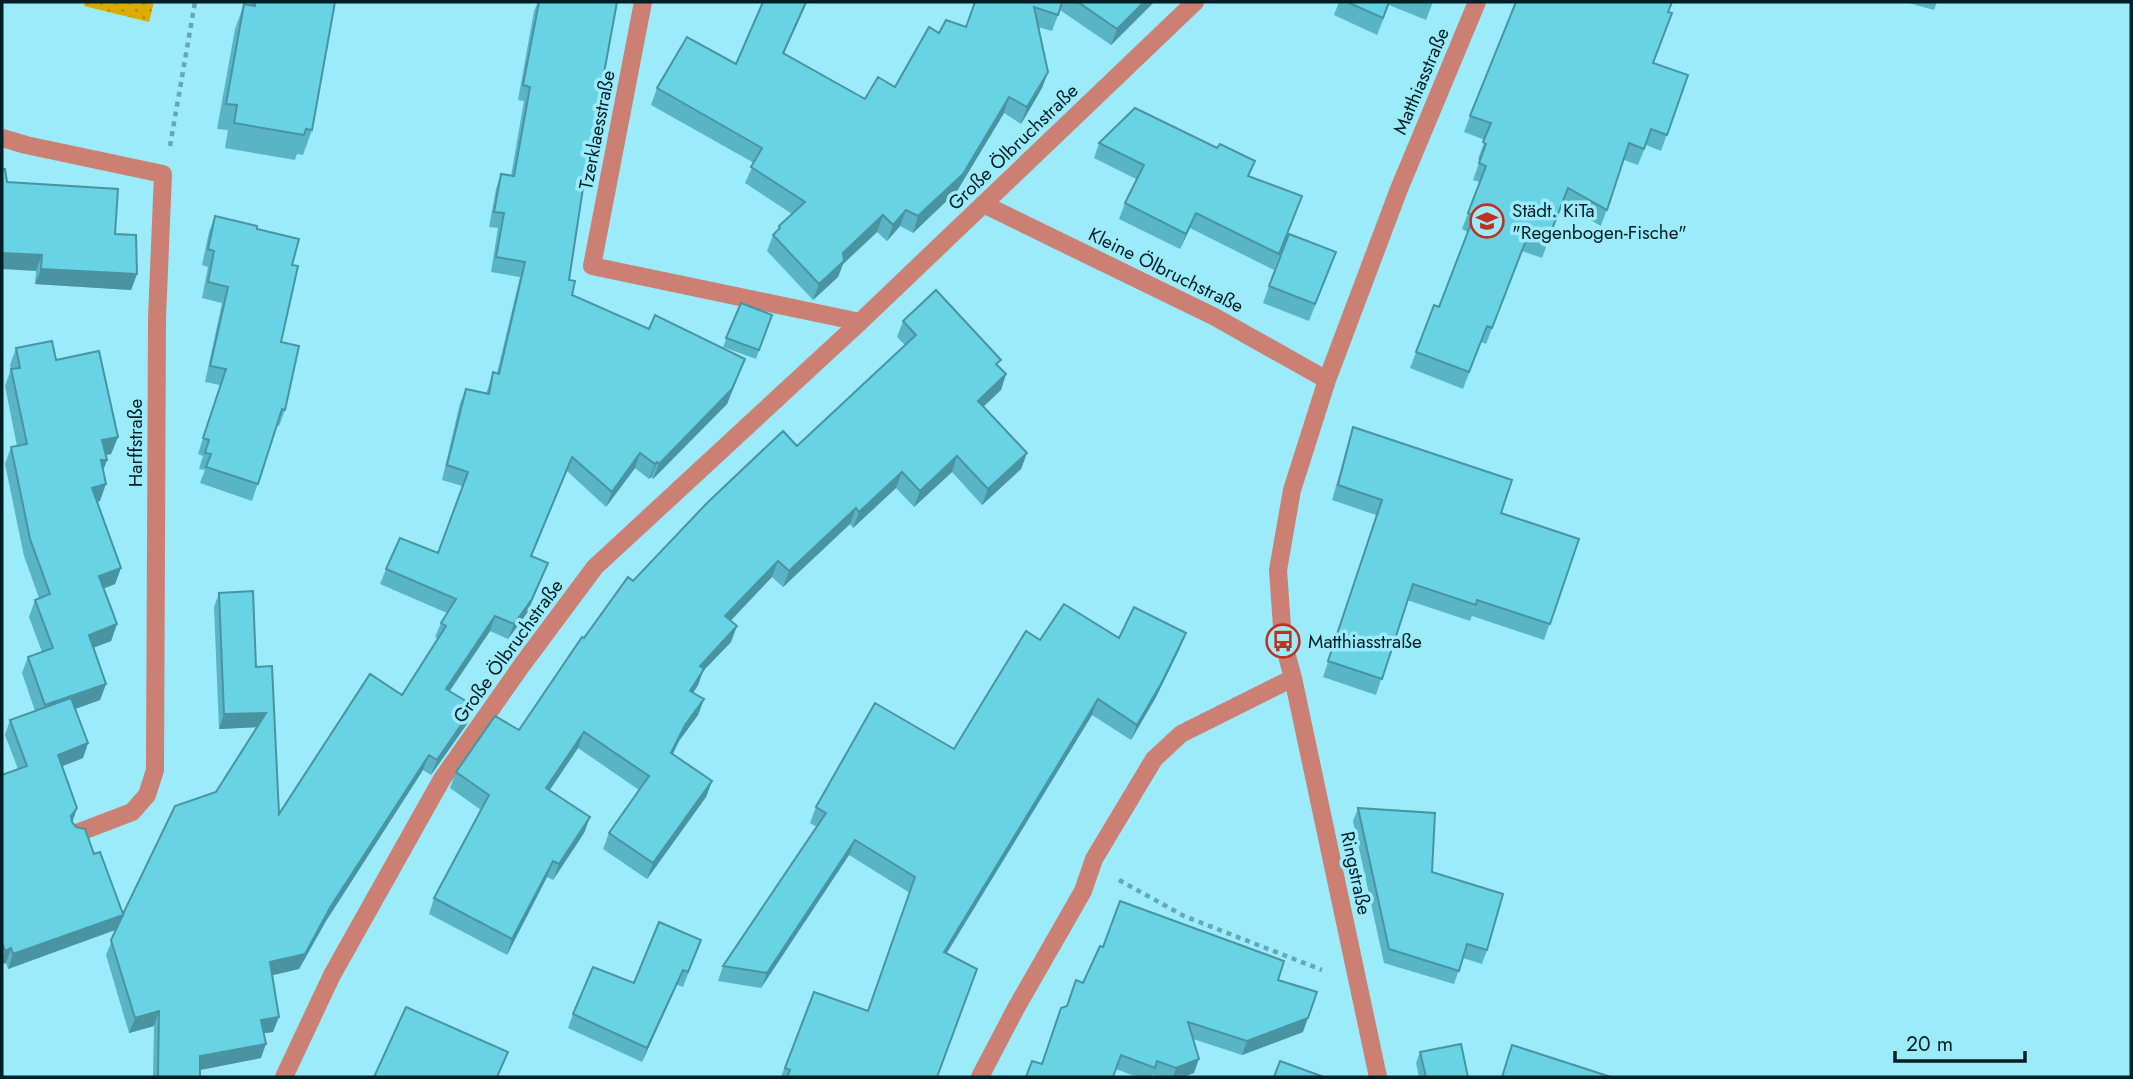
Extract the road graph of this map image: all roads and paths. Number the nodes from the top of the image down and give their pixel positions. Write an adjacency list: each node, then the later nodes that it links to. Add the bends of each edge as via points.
1 (195, 2): 6 (path)
2 (643, 2): 8 (street, Tzerklaesstraße, via 592,266)
3 (1195, 2): 7 (street, Große Ölbruchstraße)
4 (1477, 2): 9 (street, Matthiasstraße)
5 (2, 138): 6 (street)
6 (163, 174): 11 (street, Harffstraße, via 157,318 155,770 147,795 132,812)
7 (983, 204): 8 (street, Große Ölbruchstraße); 9 (street, Kleine Ölbruchstraße, via 1215,317)
8 (860, 322): 14 (street, Große Ölbruchstraße, via 596,567 579,589 442,779 332,975)
9 (1326, 380): 10 (street, Matthiasstraße, via 1292,490 1278,570 1283,641)
10 (1293, 678): 12 (street, via 1181,734 1154,759); 13 (street, Ringstraße)
11 (77, 833)
12 (1094, 859): 13 (path, via 1117,879 1184,916); 15 (street, via 1083,891)
13 (1358, 983): 16 (street, Ringstraße)
14 (284, 1077)
15 (980, 1077)
16 (1378, 1077)

